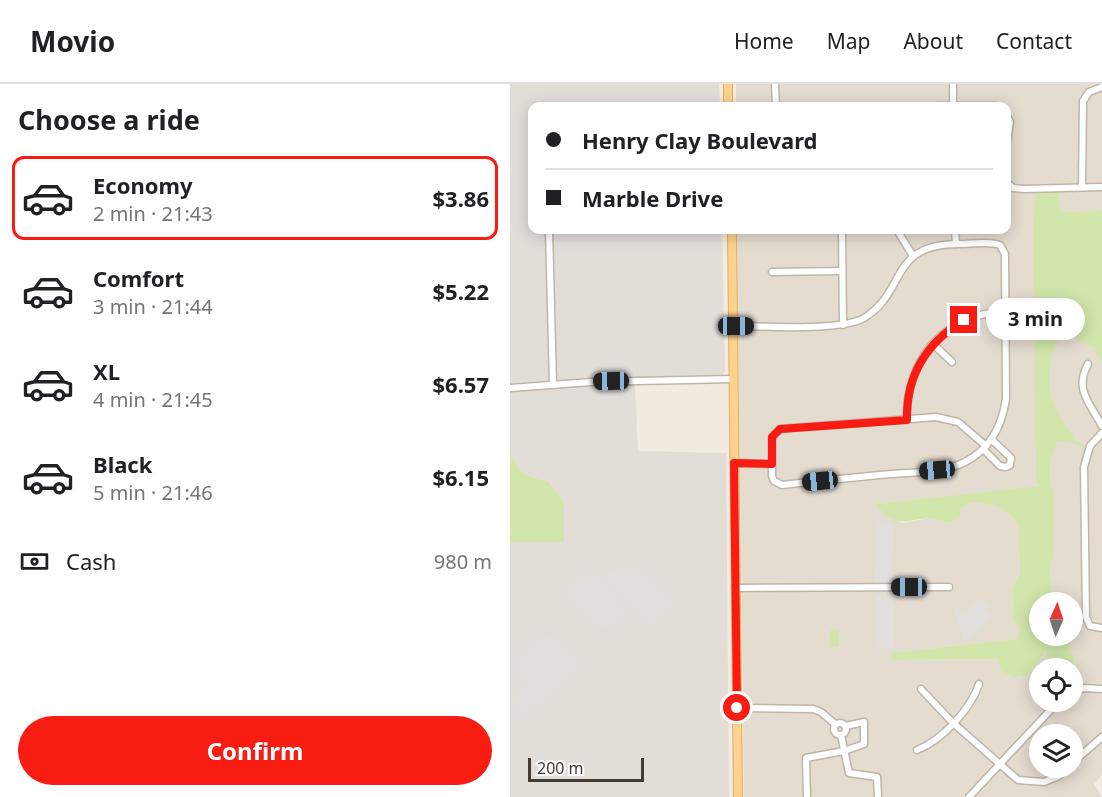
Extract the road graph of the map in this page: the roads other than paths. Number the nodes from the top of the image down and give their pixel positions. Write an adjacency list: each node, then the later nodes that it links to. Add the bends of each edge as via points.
1 (728, 84): 5 (main road)
2 (776, 84): 6 (street)
3 (953, 84): 7 (street)
4 (1102, 87): 9 (street, via 1089,92 1083,101)
5 (728, 102)
6 (776, 102)
7 (951, 102)
8 (1011, 185): 9 (street, via 1018,189)
9 (1082, 187): 10 (street)
10 (1102, 187)
11 (549, 234): 27 (street)
12 (732, 234): 21 (main road)
13 (842, 234): 18 (street)
14 (899, 234): 17 (street)
15 (955, 234): 16 (street)
16 (956, 244): 17 (street, via 934,246); 20 (street, via 1002,247)
17 (913, 256): 22 (street, via 874,310)
18 (842, 271): 19 (street); 22 (street)
19 (772, 272)
20 (1005, 312): 23 (street, via 978,314 951,328); 32 (street, via 1006,399 1001,422)
21 (733, 325): 22 (street); 26 (main road)
22 (843, 325)
23 (933, 344): 24 (street); 29 (street, via 909,385)
24 (952, 362)
25 (1088, 364): 30 (street, via 1081,387)
26 (734, 379): 27 (street); 34 (main road)
27 (553, 385): 28 (street)
28 (510, 388)
29 (907, 420): 33 (street, via 947,418 966,427); 35 (street, via 777,430 772,437)
30 (1102, 426)
31 (1102, 433): 38 (street, via 1090,447 1084,467 1086,617 1090,626)
32 (991, 440): 33 (street); 33 (street, via 1011,462 1003,468)
33 (984, 448): 35 (street, via 965,462 937,470 782,485 774,481)
34 (734, 463): 35 (street); 37 (main road)
35 (772, 464)
36 (950, 586): 37 (street)
37 (735, 588): 43 (main road)
38 (1102, 628)
39 (979, 684): 45 (street, via 976,695)
40 (1083, 688): 42 (street)
41 (921, 689): 45 (street)
42 (1102, 689)
43 (737, 708): 46 (street, via 813,709); 55 (main road)
44 (1049, 712): 53 (street)
45 (952, 722): 50 (street, via 931,745); 53 (street)
46 (835, 724): 47 (street, via 841,722); 48 (street, via 834,731)
47 (846, 726): 48 (street); 51 (street, via 864,722 864,744)
48 (842, 735): 51 (street)
49 (1102, 737): 52 (street)
50 (917, 750)
51 (844, 751): 56 (street, via 806,758); 57 (street, via 849,773 877,777)
52 (1083, 753)
53 (999, 765): 54 (street, via 1018,780 1036,783); 58 (street)
54 (1053, 778)
55 (738, 797)
56 (807, 797)
57 (878, 797)
58 (969, 797)

